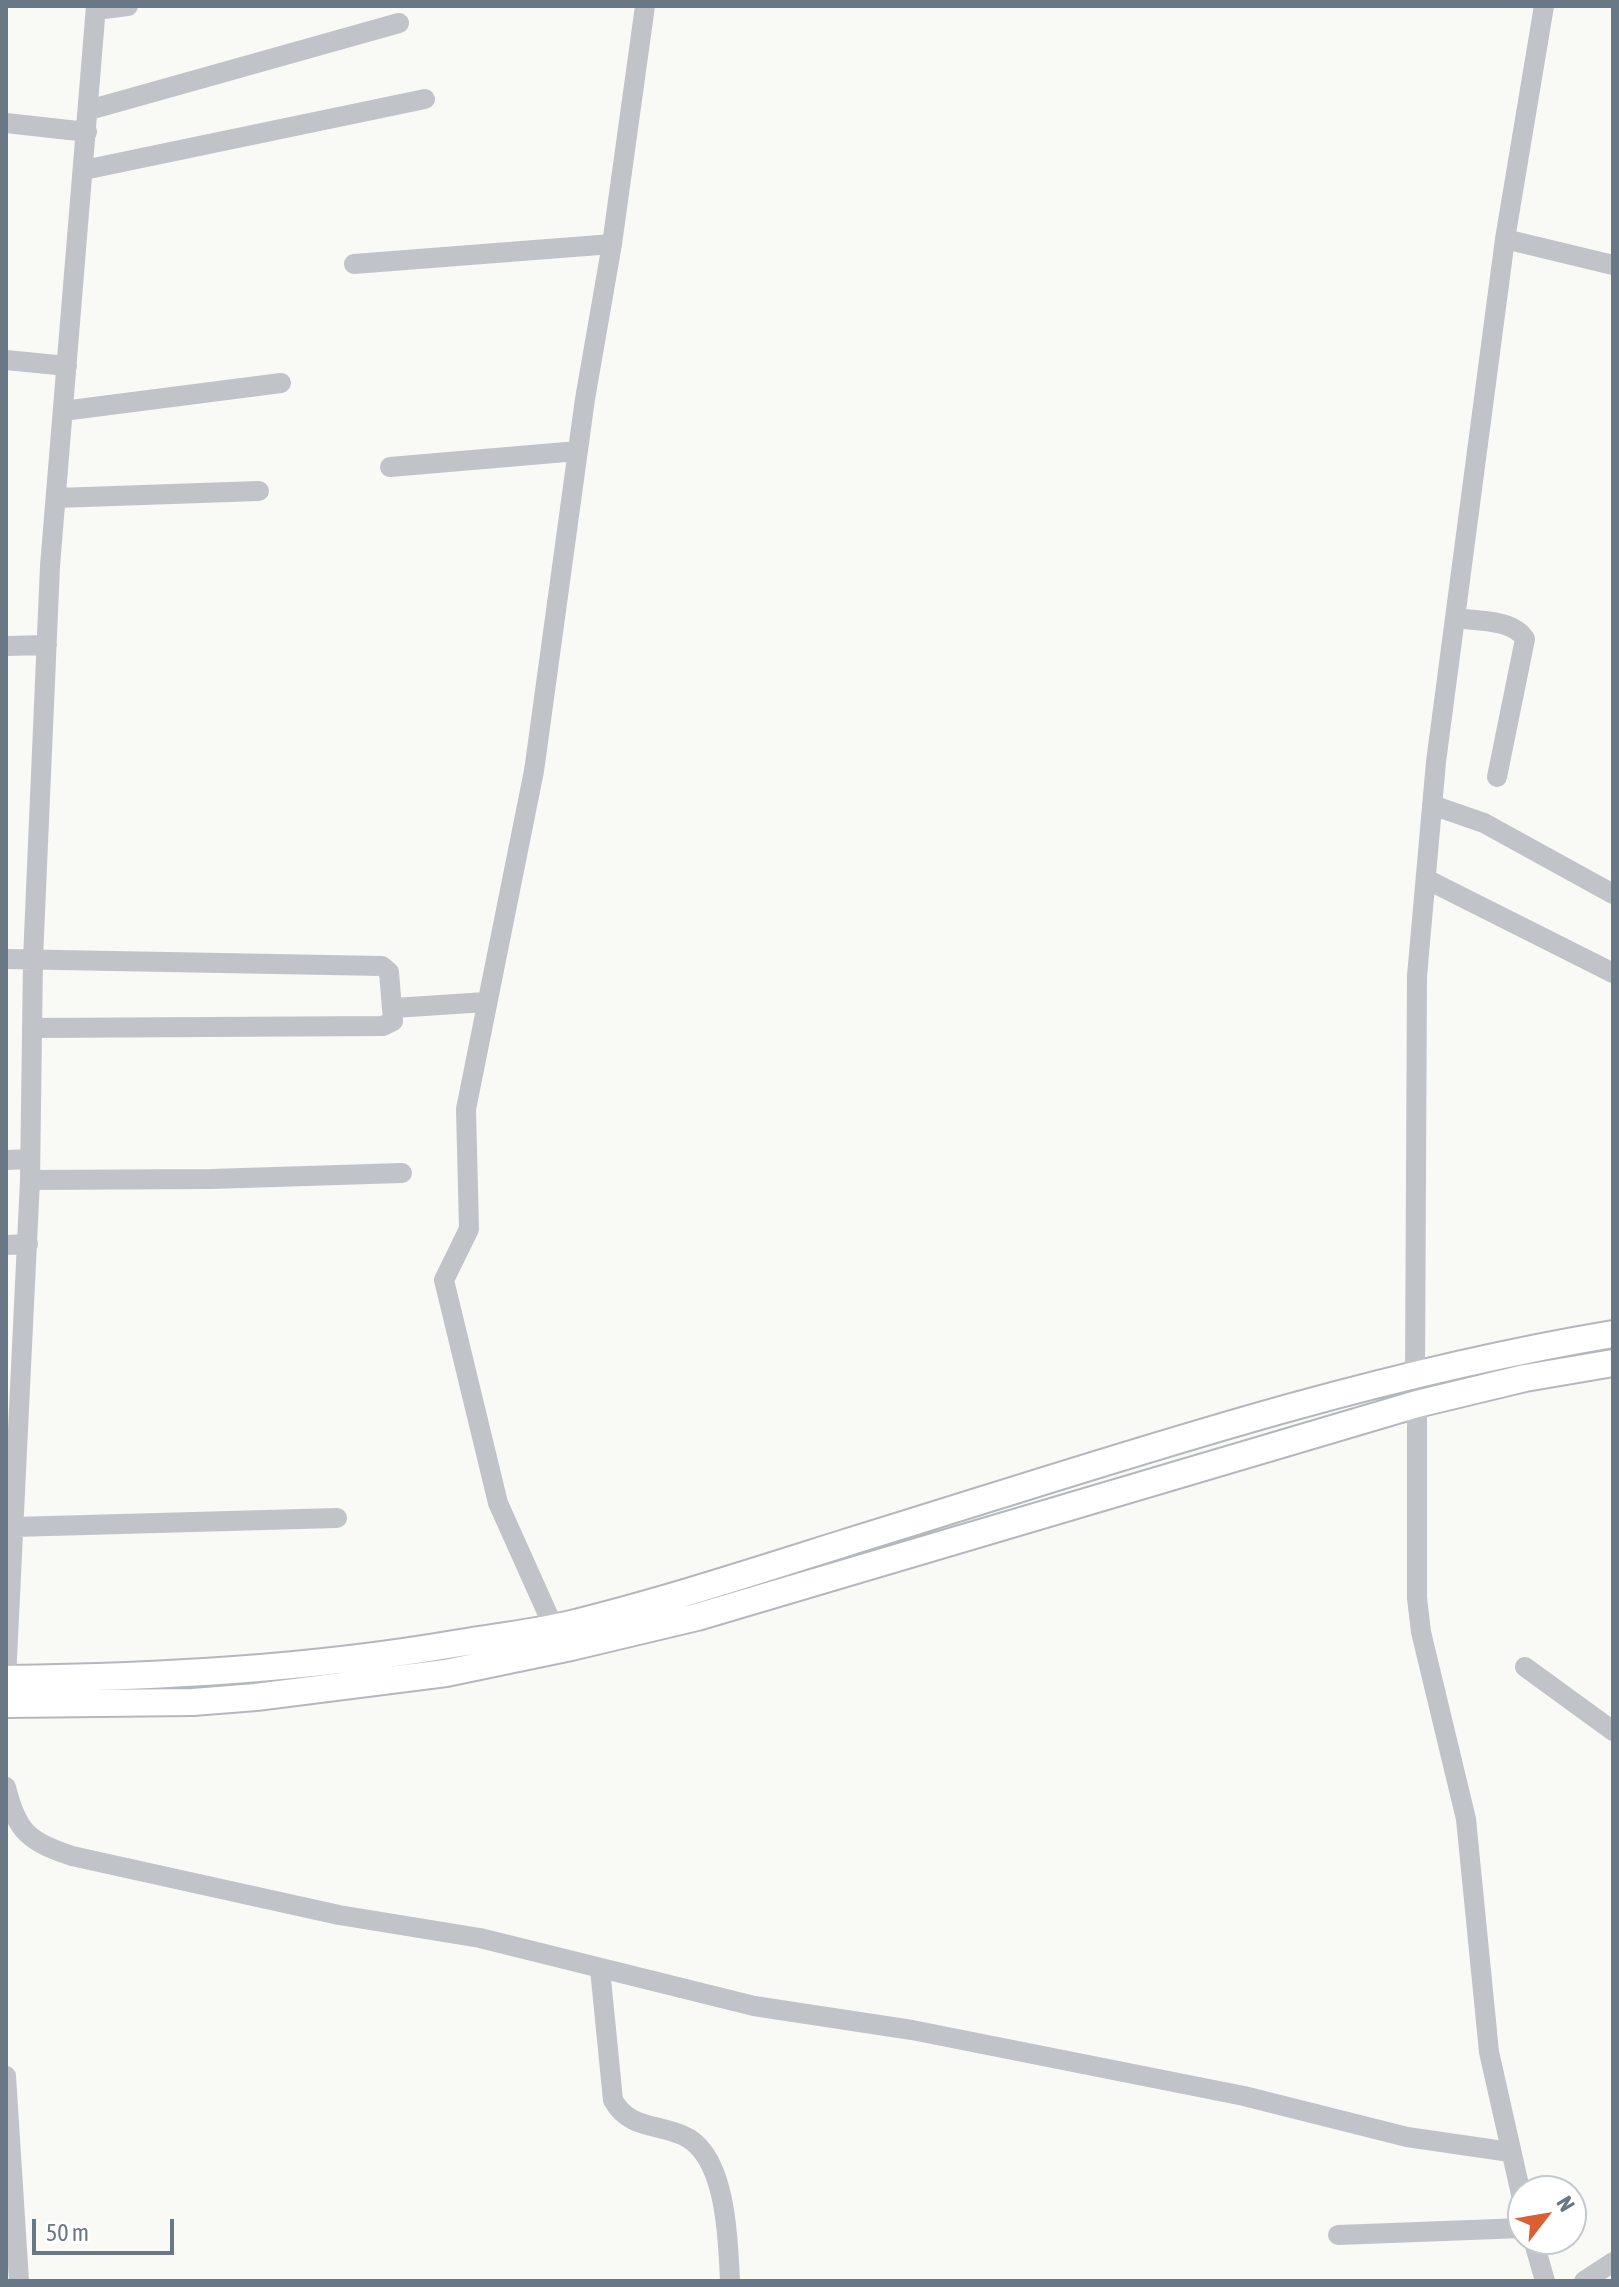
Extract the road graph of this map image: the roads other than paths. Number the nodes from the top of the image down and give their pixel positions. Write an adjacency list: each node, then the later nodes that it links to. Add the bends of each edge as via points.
1 (128, 6): 4 (street)
2 (645, 6): 12 (street)
3 (1544, 6): 11 (street)
4 (96, 8): 7 (street)
5 (399, 23): 7 (street)
6 (425, 99): 10 (street)
7 (89, 110): 9 (street)
8 (6, 123): 9 (street)
9 (87, 132): 10 (street)
10 (84, 170): 16 (street)
11 (1505, 239): 14 (street); 23 (street)
12 (612, 244): 13 (street); 19 (street)
13 (354, 264)
14 (1613, 265)
15 (6, 360): 16 (street)
16 (67, 366): 18 (street)
17 (281, 383): 18 (street)
18 (63, 411): 22 (street)
19 (578, 451): 20 (street); 33 (street, via 534,771)
20 (390, 467)
21 (259, 491): 22 (street)
22 (56, 498): 24 (street)
23 (1455, 618): 26 (street, via 1506,626 1525,639); 27 (street)
24 (47, 645): 25 (street); 31 (street)
25 (6, 646)
26 (1497, 777)
27 (1432, 805): 28 (street); 29 (street, via 1484,823)
28 (1426, 879): 32 (street); 43 (street, via 1417,976)
29 (1613, 894)
30 (6, 959): 31 (street)
31 (33, 959): 34 (street, via 382,966 389,972); 35 (street)
32 (1613, 973)
33 (486, 1002): 34 (street); 49 (street, via 466,1109 469,1229 443,1286 498,1503)
34 (394, 1008): 35 (street, via 393,1021 383,1026)
35 (32, 1028): 37 (street)
36 (6, 1160): 37 (street)
37 (30, 1169): 38 (street); 39 (street)
38 (402, 1173)
39 (28, 1244): 40 (street); 48 (street)
40 (6, 1245)
41 (1613, 1334): 43 (main road)
42 (1613, 1363): 44 (main road)
43 (1415, 1373): 45 (main road)
44 (1417, 1404): 46 (main road); 58 (street, via 1420,1620 1466,1819 1481,1999)
45 (1105, 1462): 46 (main road); 49 (main road, via 689,1592)
46 (1114, 1492): 52 (main road, via 697,1617 446,1673 193,1702)
47 (337, 1518): 48 (street)
48 (14, 1527): 51 (street)
49 (554, 1628): 51 (main road, via 264,1670)
50 (1525, 1667): 53 (street)
51 (6, 1679)
52 (6, 1704)
53 (1613, 1731)
54 (6, 1787): 55 (street)
55 (10, 1825): 56 (street, via 72,1856 339,1915 480,1938)
56 (600, 1969): 58 (street, via 754,2006 912,2030 1244,2096 1407,2137); 65 (street, via 613,2100 634,2122 683,2135 700,2151 724,2205)
57 (6, 2076): 64 (street)
58 (1510, 2152): 59 (street)
59 (1516, 2175)
60 (1507, 2229): 61 (street)
61 (1338, 2235)
62 (1538, 2255): 66 (street)
63 (1613, 2262): 67 (street)
64 (19, 2281)
65 (730, 2281)
66 (1545, 2281)
67 (1584, 2281)

